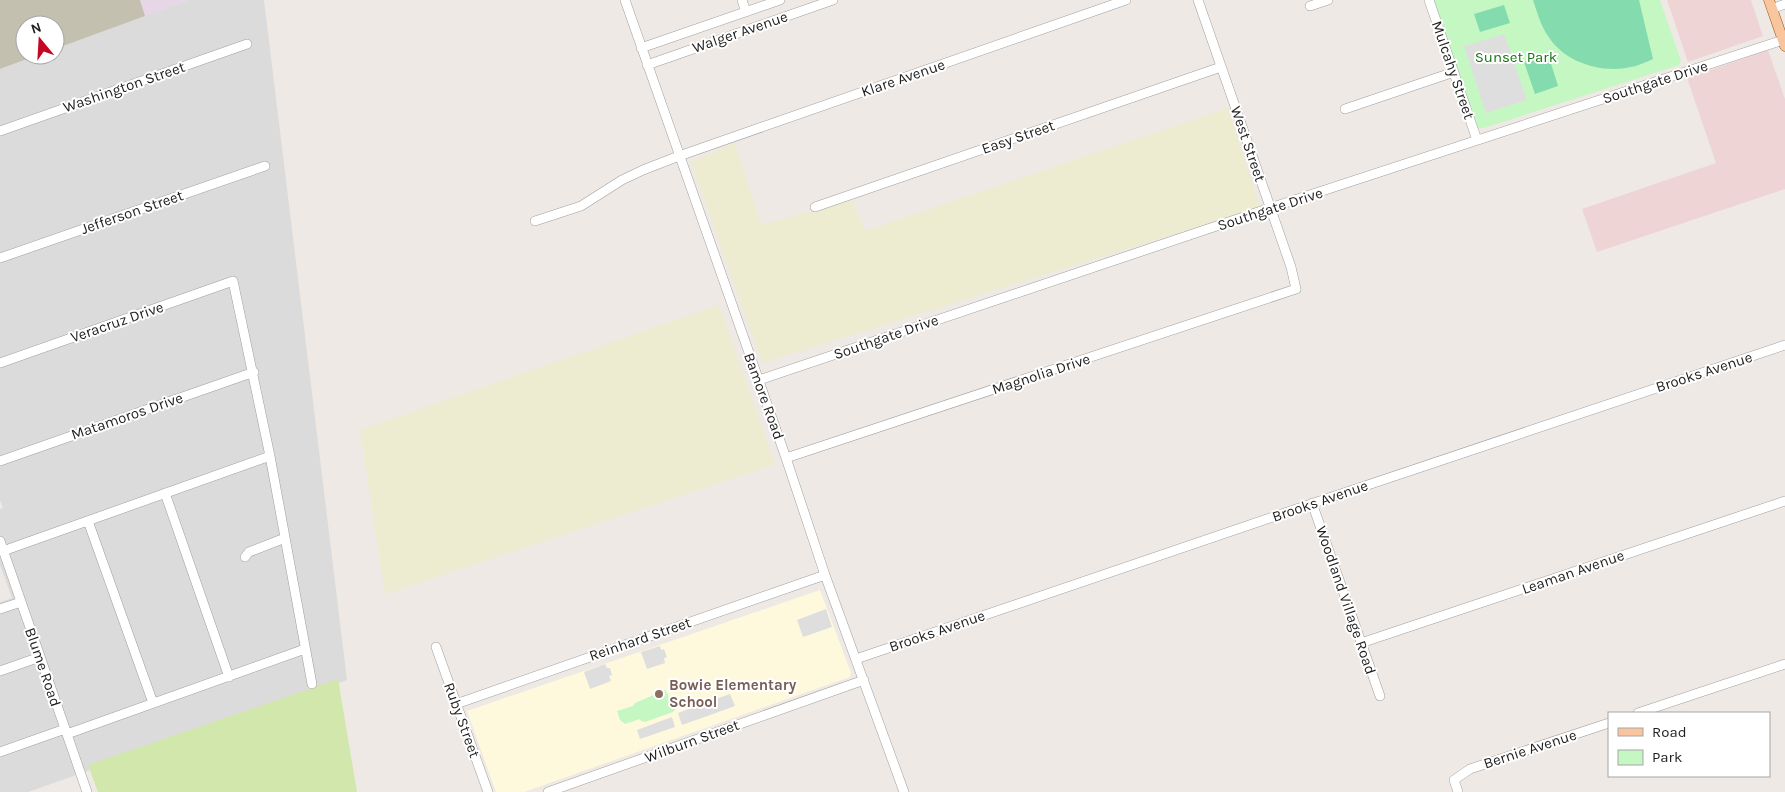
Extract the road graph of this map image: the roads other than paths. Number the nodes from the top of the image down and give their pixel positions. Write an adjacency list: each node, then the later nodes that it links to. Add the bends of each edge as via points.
1 (625, 0): 15 (street, Bamore Road)
2 (742, 0): 12 (street)
3 (780, 0): 12 (street, Walger Avenue)
4 (833, 0): 16 (street, Walger Avenue)
5 (1126, 0): 22 (street, Klare Avenue)
6 (1198, 0): 17 (street, West Street)
7 (1328, 0): 11 (street)
8 (1429, 0): 18 (street, Mulcahy Street)
9 (1770, 4): 10 (street); 13 (main road)
10 (1785, 4)
11 (1310, 6)
12 (746, 12): 15 (street, Walger Avenue)
13 (1784, 43): 21 (street, Southgate Drive)
14 (247, 44): 20 (street, Washington Street)
15 (641, 48): 16 (street, Bamore Road)
16 (647, 65): 22 (street, Bamore Road)
17 (1221, 67): 24 (street, Easy Street); 25 (street, West Street)
18 (1454, 72): 19 (street); 21 (street, Mulcahy Street)
19 (1345, 109)
20 (0, 131)
21 (1477, 140): 25 (street, Southgate Drive)
22 (679, 156): 26 (street, Klare Avenue, via 622,180 581,206); 32 (street, Bamore Road)
23 (265, 166): 27 (street, Jefferson Street)
24 (815, 207)
25 (1270, 208): 28 (street, West Street); 32 (street, Southgate Drive)
26 (535, 221)
27 (0, 258)
28 (1296, 289): 34 (street, Magnolia Drive)
29 (1785, 345): 38 (street, Brooks Avenue)
30 (0, 364): 31 (street, Veracruz Drive, via 234,281)
31 (254, 372): 33 (street); 35 (street, Matamoros Drive)
32 (759, 380): 34 (street, Bamore Road)
33 (270, 456): 36 (street); 40 (street)
34 (786, 458): 44 (street, Bamore Road)
35 (0, 460)
36 (165, 494): 39 (street); 54 (street)
37 (1785, 501): 47 (street, Leaman Avenue)
38 (1312, 503): 47 (street, Woodland Village Road); 51 (street, Brooks Avenue)
39 (88, 521): 42 (street); 58 (street)
40 (285, 538): 43 (street, via 249,552); 49 (street)
41 (0, 541): 42 (street, Blume Road)
42 (4, 551): 45 (street, Blume Road)
43 (245, 557)
44 (825, 575): 51 (street, Bamore Road); 59 (street, Reinhard Street)
45 (21, 602): 46 (street); 50 (street, Blume Road)
46 (0, 609)
47 (1361, 643): 57 (street, Woodland Village Road)
48 (436, 647): 59 (street, Ruby Street)
49 (306, 649): 54 (street); 56 (street)
50 (40, 657): 53 (street); 62 (street, Blume Road)
51 (856, 658): 55 (street, Bamore Road)
52 (1785, 664): 60 (street)
53 (0, 671)
54 (229, 676): 58 (street)
55 (864, 680): 66 (street, Wilburn Street); 67 (street, Bamore Road)
56 (312, 684)
57 (1380, 696)
58 (153, 703): 62 (street)
59 (456, 704): 65 (street, Ruby Street)
60 (1641, 712)
61 (1608, 723): 68 (street, Bernie Avenue, via 1470,769 1454,780)
62 (66, 731): 63 (street); 64 (street, Blume Road)
63 (0, 752)
64 (87, 792)
65 (488, 792)
66 (548, 792)
67 (904, 792)
68 (1458, 792)

